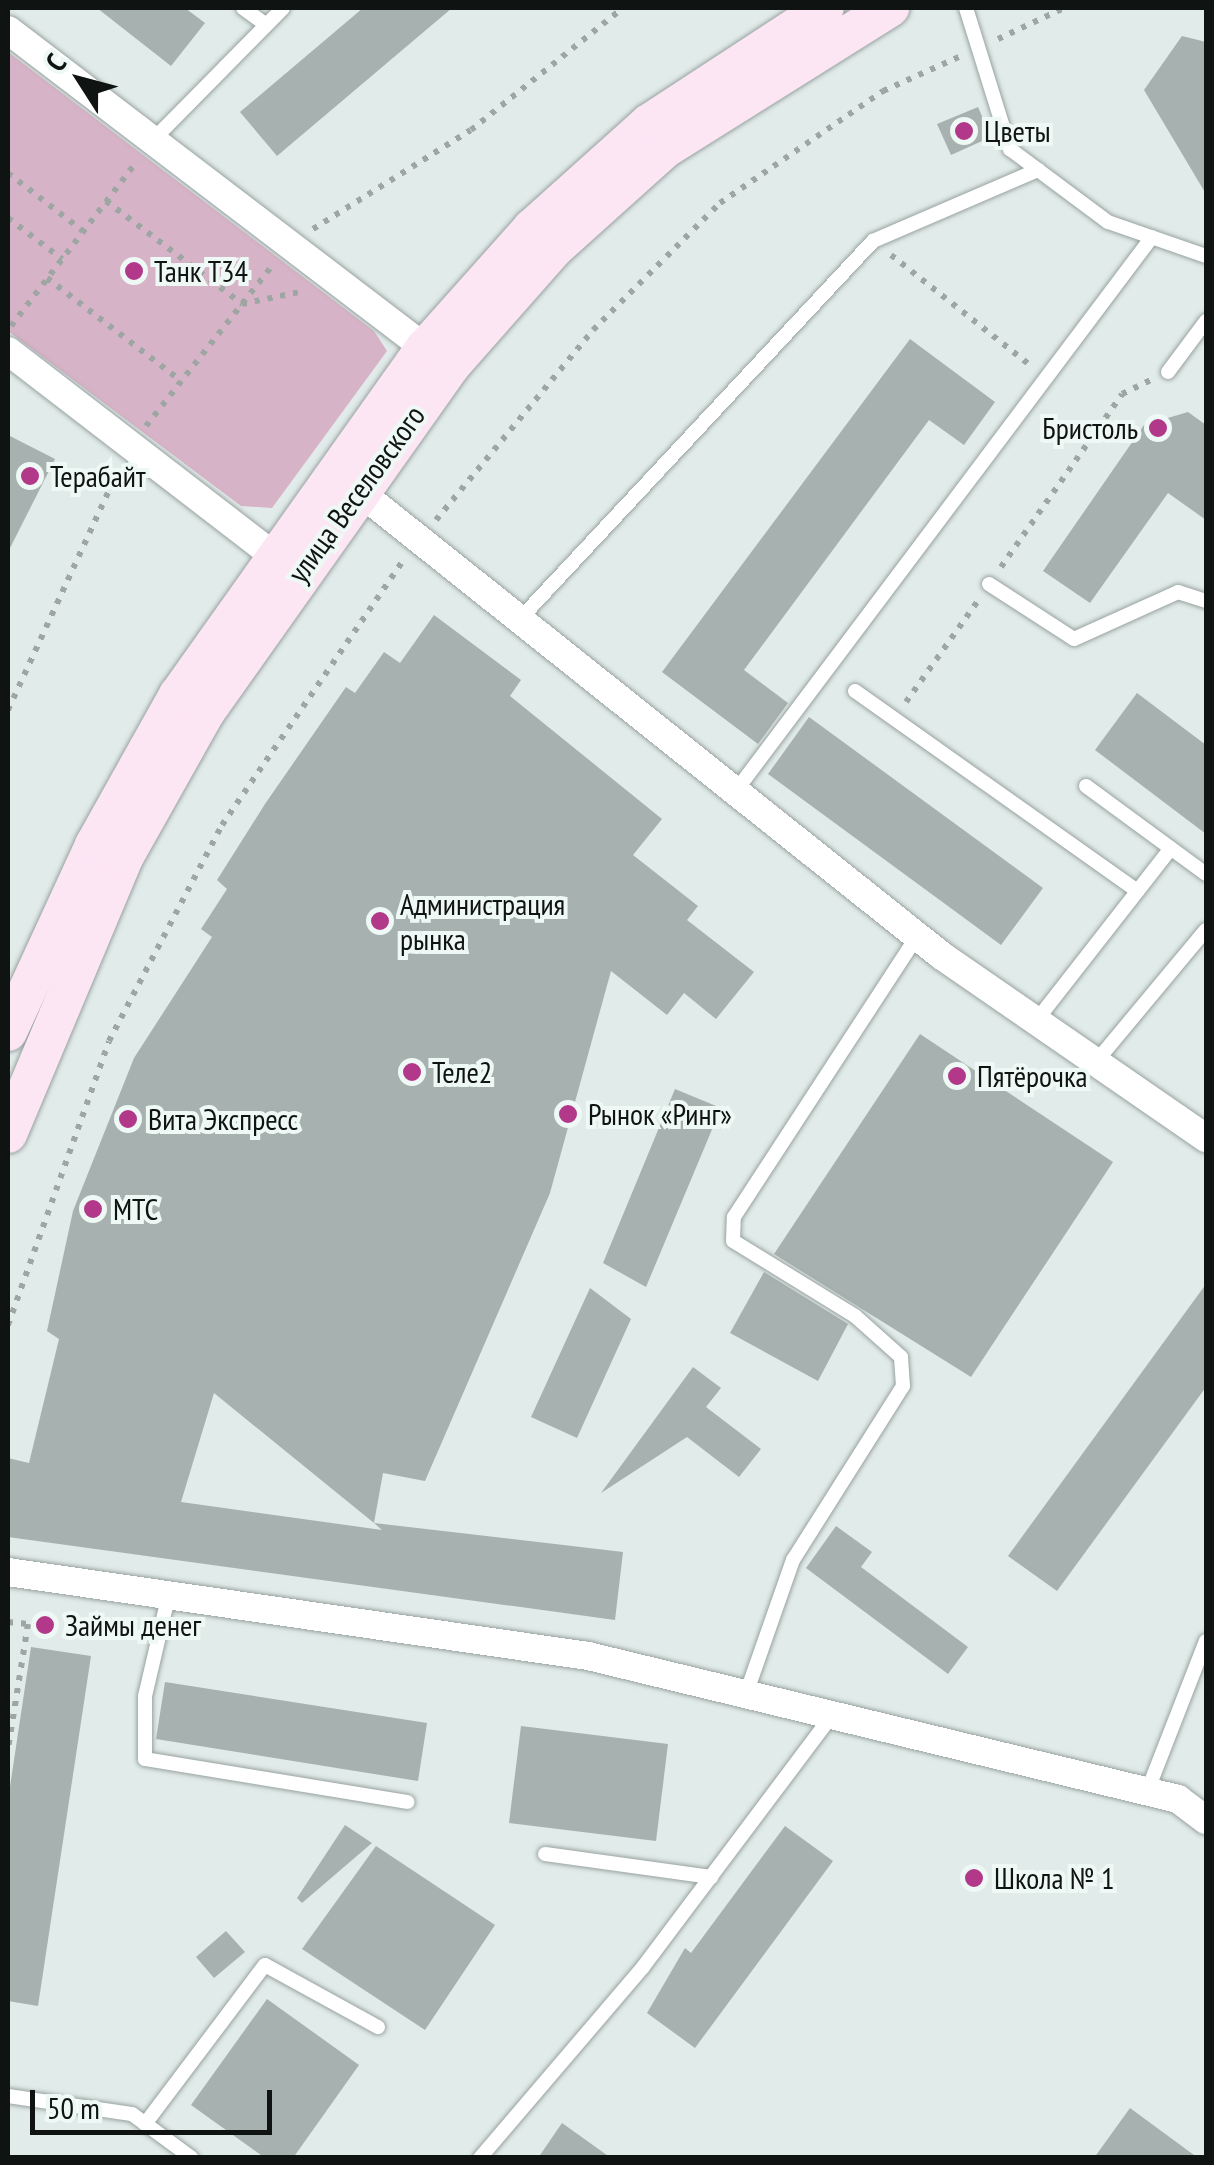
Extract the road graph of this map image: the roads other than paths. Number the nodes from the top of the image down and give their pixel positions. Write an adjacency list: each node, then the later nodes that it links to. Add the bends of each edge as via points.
1 (243, 8): 6 (lane)
2 (282, 8): 6 (lane)
3 (825, 8): 14 (main road, улица Веселовского, via 650,124 532,228)
4 (890, 8): 14 (main road, улица Веселовского, via 665,149)
5 (966, 8): 9 (lane, via 1010,149)
6 (264, 24): 8 (lane)
7 (8, 30): 8 (street)
8 (153, 140): 14 (street)
9 (1038, 170): 10 (lane, via 1108,222); 20 (lane, via 874,241)
10 (1152, 237): 11 (lane); 23 (lane)
11 (1206, 256)
12 (1206, 321): 15 (lane)
13 (8, 350): 17 (street)
14 (437, 358): 16 (main road, улица Веселовского); 17 (main road, улица Веселовского)
15 (1168, 372)
16 (356, 490): 17 (main road, улица Веселовского); 20 (street)
17 (284, 563): 30 (main road, улица Веселовского, via 94,845); 32 (main road, улица Веселовского, via 124,858)
18 (989, 584): 19 (lane, via 1074,640 1178,592)
19 (1206, 601)
20 (519, 620): 23 (street)
21 (855, 691): 26 (lane)
22 (1086, 786): 24 (lane)
23 (735, 792): 28 (street)
24 (1172, 848): 25 (lane); 26 (lane)
25 (1206, 874)
26 (1138, 892): 29 (lane)
27 (1206, 930): 31 (lane)
28 (917, 936): 29 (street); 37 (lane, via 734,1217 734,1241 855,1316 902,1357 903,1386 793,1560)
29 (1036, 1021): 31 (street)
30 (8, 1032)
31 (1095, 1063): 33 (street)
32 (8, 1134)
33 (1206, 1138)
34 (8, 1572): 35 (street)
35 (168, 1598): 37 (street, via 588,1656); 40 (lane, via 145,1696 144,1758)
36 (1206, 1640): 39 (lane)
37 (746, 1694): 38 (street)
38 (832, 1715): 39 (street); 43 (lane)
39 (1147, 1792): 41 (street)
40 (407, 1802)
41 (1206, 1820)
42 (545, 1854): 43 (lane)
43 (711, 1876): 48 (lane)
44 (378, 2027): 46 (lane, via 266,1965)
45 (8, 2096): 46 (lane)
46 (145, 2124): 47 (lane)
47 (192, 2158)
48 (480, 2158)

